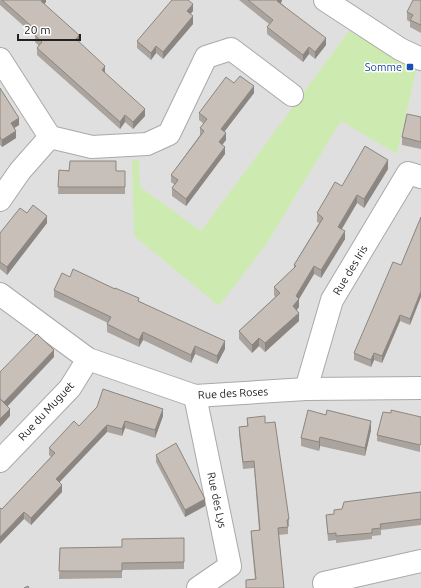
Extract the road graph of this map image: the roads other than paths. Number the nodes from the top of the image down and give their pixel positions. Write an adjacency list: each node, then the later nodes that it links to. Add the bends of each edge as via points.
1 (325, 0): 3 (street, via 400,49)
2 (0, 59): 5 (street)
3 (421, 59)
4 (292, 94): 5 (street, via 231,49 206,57 169,134 147,144 92,147)
5 (50, 137): 7 (street)
6 (421, 177): 11 (street, Rue des Iris, via 408,173 332,300)
7 (0, 200)
8 (0, 294): 9 (street, Rue des Roses)
9 (88, 359): 12 (street, Rue des Roses); 13 (street, Rue du Muguet, via 70,388)
10 (421, 388): 11 (street, Rue des Roses)
11 (306, 389): 12 (street, Rue des Roses)
12 (195, 396): 16 (street, Rue des Lys, via 230,566)
13 (0, 461)
14 (421, 561): 15 (street)
15 (324, 583)
16 (198, 588)

